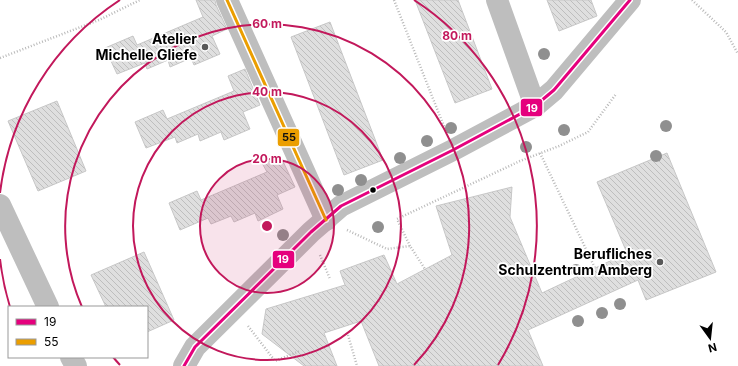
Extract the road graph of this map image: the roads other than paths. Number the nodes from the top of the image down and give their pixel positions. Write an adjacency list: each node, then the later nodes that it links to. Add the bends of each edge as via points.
1 (228, 0): 6 (street)
2 (497, 0): 4 (street)
3 (630, 0): 4 (street, via 554,90)
4 (535, 106): 6 (street, via 341,206)
5 (0, 205): 7 (street)
6 (326, 220): 8 (street, via 195,347)
7 (48, 306)
8 (184, 366)

